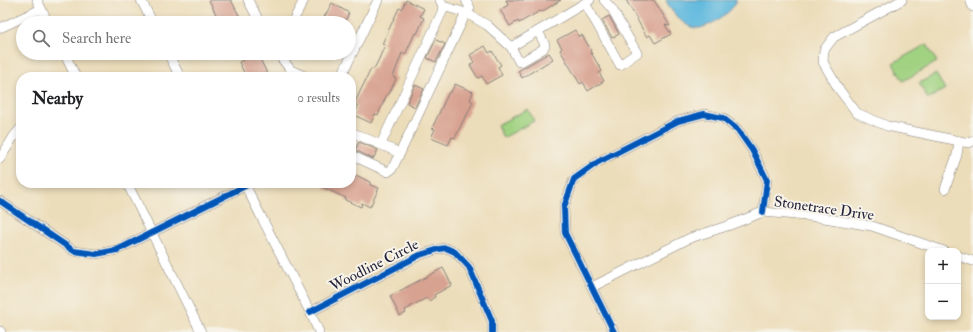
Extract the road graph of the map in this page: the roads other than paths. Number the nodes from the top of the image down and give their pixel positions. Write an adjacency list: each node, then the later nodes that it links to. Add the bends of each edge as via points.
1 (37, 0): 13 (street)
2 (142, 0): 17 (street)
3 (248, 0): 18 (street)
4 (304, 0): 19 (street)
5 (378, 0): 23 (street)
6 (466, 0): 14 (street, via 470,8)
7 (604, 0): 10 (street, via 612,9 637,53 620,65)
8 (902, 0): 35 (street, via 834,37 824,50 823,62 857,113 887,126)
9 (970, 0): 12 (street)
10 (588, 2): 22 (street)
11 (442, 3): 14 (street); 37 (street, via 442,12)
12 (973, 7)
13 (41, 9): 15 (street); 16 (street)
14 (466, 13): 24 (street, via 487,25); 38 (street)
15 (26, 16)
16 (44, 16)
17 (150, 16)
18 (256, 16)
19 (296, 16)
20 (16, 21): 21 (street)
21 (0, 28)
22 (538, 31): 24 (street); 24 (street, via 545,44 544,49 519,62)
23 (356, 46)
24 (511, 47)
25 (68, 60): 29 (street)
26 (172, 60): 30 (street)
27 (283, 60): 31 (street)
28 (349, 60): 32 (street)
29 (74, 72)
30 (178, 72)
31 (295, 72)
32 (343, 72)
33 (16, 134): 40 (street)
34 (356, 134): 37 (street)
35 (959, 141): 36 (street); 44 (street)
36 (973, 141)
37 (381, 144): 38 (street)
38 (400, 153): 39 (street, via 388,172)
39 (356, 157)
40 (0, 159)
41 (130, 188): 47 (street)
42 (239, 188): 47 (street)
43 (249, 188): 52 (street)
44 (945, 189)
45 (0, 201): 47 (street, via 74,251 96,254 117,250)
46 (763, 212): 48 (street, Stonetrace Drive, via 818,217 872,226); 51 (street, Stonetrace Drive, via 690,238); 51 (street, via 767,180 752,150 738,130 723,118 704,114 678,121 598,162 574,179 564,207 565,233)
47 (152, 233): 53 (street)
48 (935, 248)
49 (961, 257): 50 (street)
50 (973, 261)
51 (592, 287): 56 (street)
52 (310, 312): 54 (street); 55 (street, Woodline Circle, via 420,255 446,248 455,252 469,267 492,321)
53 (198, 331)
54 (319, 332)
55 (492, 332)
56 (614, 332)

